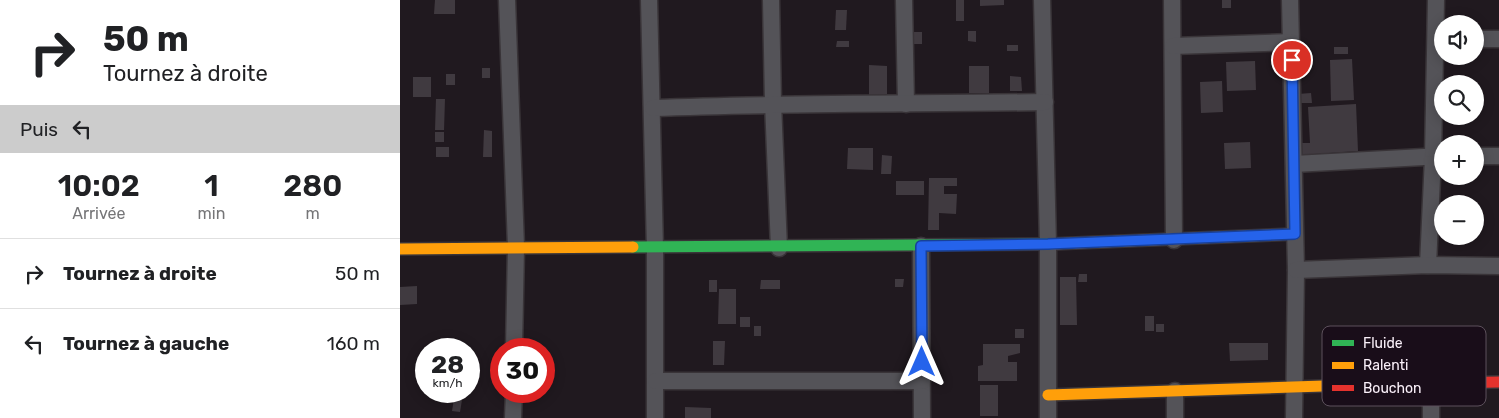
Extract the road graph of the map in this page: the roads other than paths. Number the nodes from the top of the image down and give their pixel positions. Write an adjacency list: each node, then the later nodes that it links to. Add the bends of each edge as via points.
1 (508, 0): 29 (street)
2 (649, 0): 18 (street)
3 (772, 0): 16 (street)
4 (904, 0): 17 (street)
5 (1042, 0): 15 (street)
6 (1172, 0): 13 (street)
7 (1290, 0): 12 (street)
8 (1436, 0): 9 (street)
9 (1438, 15)
10 (1484, 39): 11 (street)
11 (1499, 39)
12 (1291, 42): 13 (street); 23 (street)
13 (1173, 46): 26 (street)
14 (1440, 65): 19 (street)
15 (1045, 102): 17 (street); 27 (street)
16 (773, 103): 17 (street); 18 (street); 31 (street)
17 (906, 104)
18 (653, 108): 30 (street)
19 (1438, 135)
20 (1434, 156): 23 (street)
21 (1484, 156): 22 (street)
22 (1499, 156)
23 (1294, 164): 25 (street)
24 (1435, 185): 33 (street)
25 (1295, 234): 26 (street); 35 (street)
26 (1174, 240): 27 (street)
27 (1048, 244): 28 (street); 44 (street)
28 (921, 246): 31 (street); 38 (street)
29 (516, 247): 30 (street); 32 (street); 36 (street)
30 (656, 248): 31 (street); 37 (street)
31 (779, 248)
32 (400, 250)
33 (1428, 265): 34 (street); 35 (street)
34 (1499, 266)
35 (1296, 270): 41 (street)
36 (514, 338)
37 (656, 381): 38 (street); 47 (street)
38 (922, 381): 48 (street)
39 (1486, 382): 40 (street)
40 (1499, 382)
41 (1294, 386): 42 (street); 43 (street); 51 (street)
42 (1322, 386)
43 (1175, 391): 44 (street); 50 (street)
44 (1048, 395): 49 (street)
45 (514, 403): 46 (street)
46 (513, 418)
47 (655, 418)
48 (922, 418)
49 (1048, 418)
50 (1175, 418)
51 (1294, 418)

